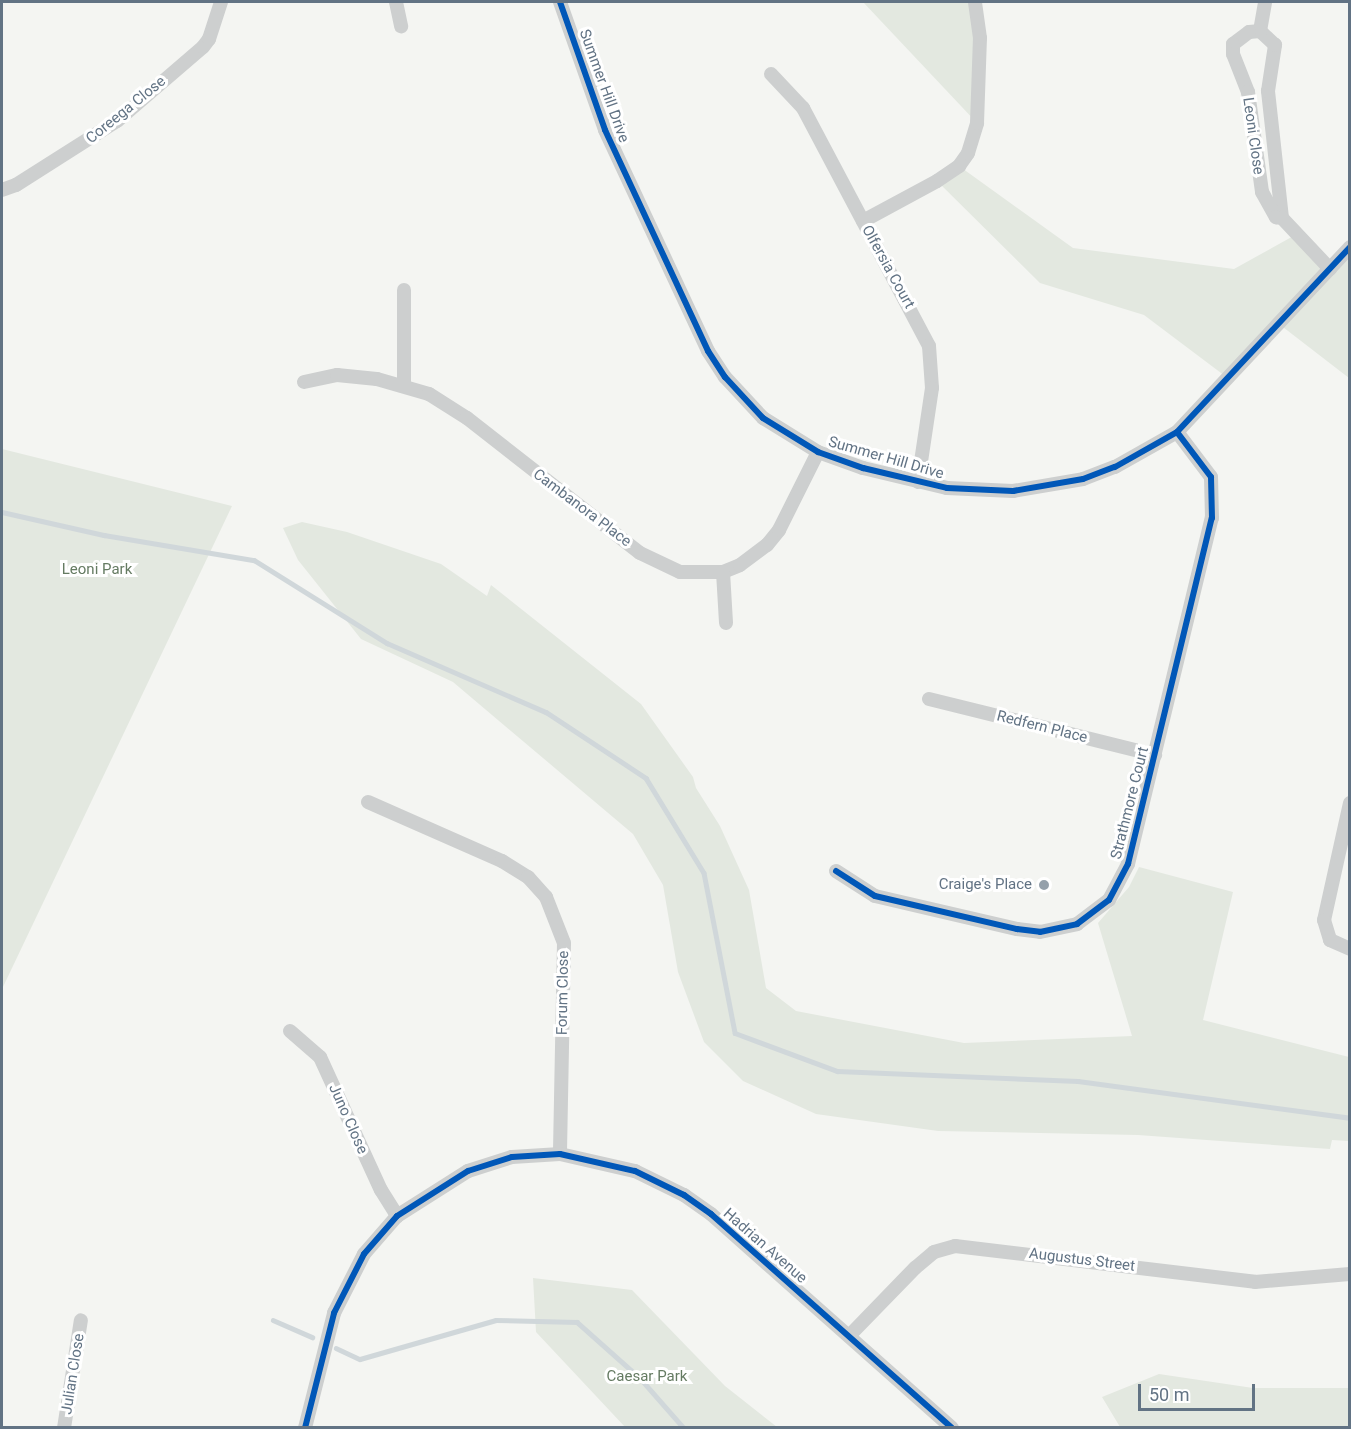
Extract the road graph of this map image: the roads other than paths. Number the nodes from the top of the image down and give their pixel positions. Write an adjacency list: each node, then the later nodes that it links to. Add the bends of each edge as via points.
1 (221, 2): 9 (street, Coreega Close, via 209,39 117,121)
2 (396, 2): 6 (street)
3 (560, 2): 18 (street, Summer Hill Drive, via 605,130 708,351 725,377 763,418)
4 (975, 2): 11 (street, via 980,38 977,123 968,153 959,166 937,181)
5 (1265, 2): 7 (street)
6 (401, 26)
7 (1260, 31): 10 (street, Leoni Close, via 1275,45 1268,91); 10 (street, Leoni Close, via 1239,37 1233,44 1233,54 1248,92 1262,192 1272,212)
8 (771, 74): 11 (street, Olfersia Court, via 803,108)
9 (2, 190)
10 (1282, 218): 13 (street, Leoni Close)
11 (863, 221): 19 (street, Olfersia Court, via 929,346 932,388)
12 (1350, 248): 13 (street, Summer Hill Drive)
13 (1330, 269): 17 (street, Summer Hill Drive)
14 (405, 290): 16 (street)
15 (304, 382): 16 (street, Cambanora Place, via 337,375)
16 (404, 386): 20 (street, Cambanora Place, via 448,405 659,565 680,572)
17 (1177, 432): 19 (street, Summer Hill Drive, via 1115,467 1053,486 977,491); 23 (street, Strathmore Court, via 1211,477 1214,496)
18 (818, 452): 19 (street, Summer Hill Drive); 20 (street, Cambanora Place, via 773,537 755,556)
19 (918, 482)
20 (723, 572): 21 (street)
21 (726, 623)
22 (929, 699): 23 (street, Redfern Place)
23 (1155, 755): 26 (street, Strathmore Court, via 1121,881 1109,900 1077,924 1040,932 1017,929 875,896)
24 (368, 802): 29 (street, Forum Close, via 502,861 528,877 546,897 564,943)
25 (1350, 802): 27 (street, via 1324,920 1330,940)
26 (836, 871)
27 (1350, 949)
28 (290, 1031): 30 (street, Juno Close, via 320,1057 381,1190)
29 (560, 1154): 30 (street, Hadrian Avenue, via 512,1157 468,1172); 33 (street, Hadrian Avenue, via 635,1172 684,1195)
30 (397, 1216): 35 (street, Hadrian Avenue, via 364,1254 334,1313)
31 (1350, 1274): 33 (street, Augustus Street, via 1255,1282 955,1246 934,1252 915,1268)
32 (81, 1320): 34 (street, Julian Close)
33 (849, 1336): 36 (street, Hadrian Avenue)
34 (64, 1428)
35 (305, 1428)
36 (952, 1428)

